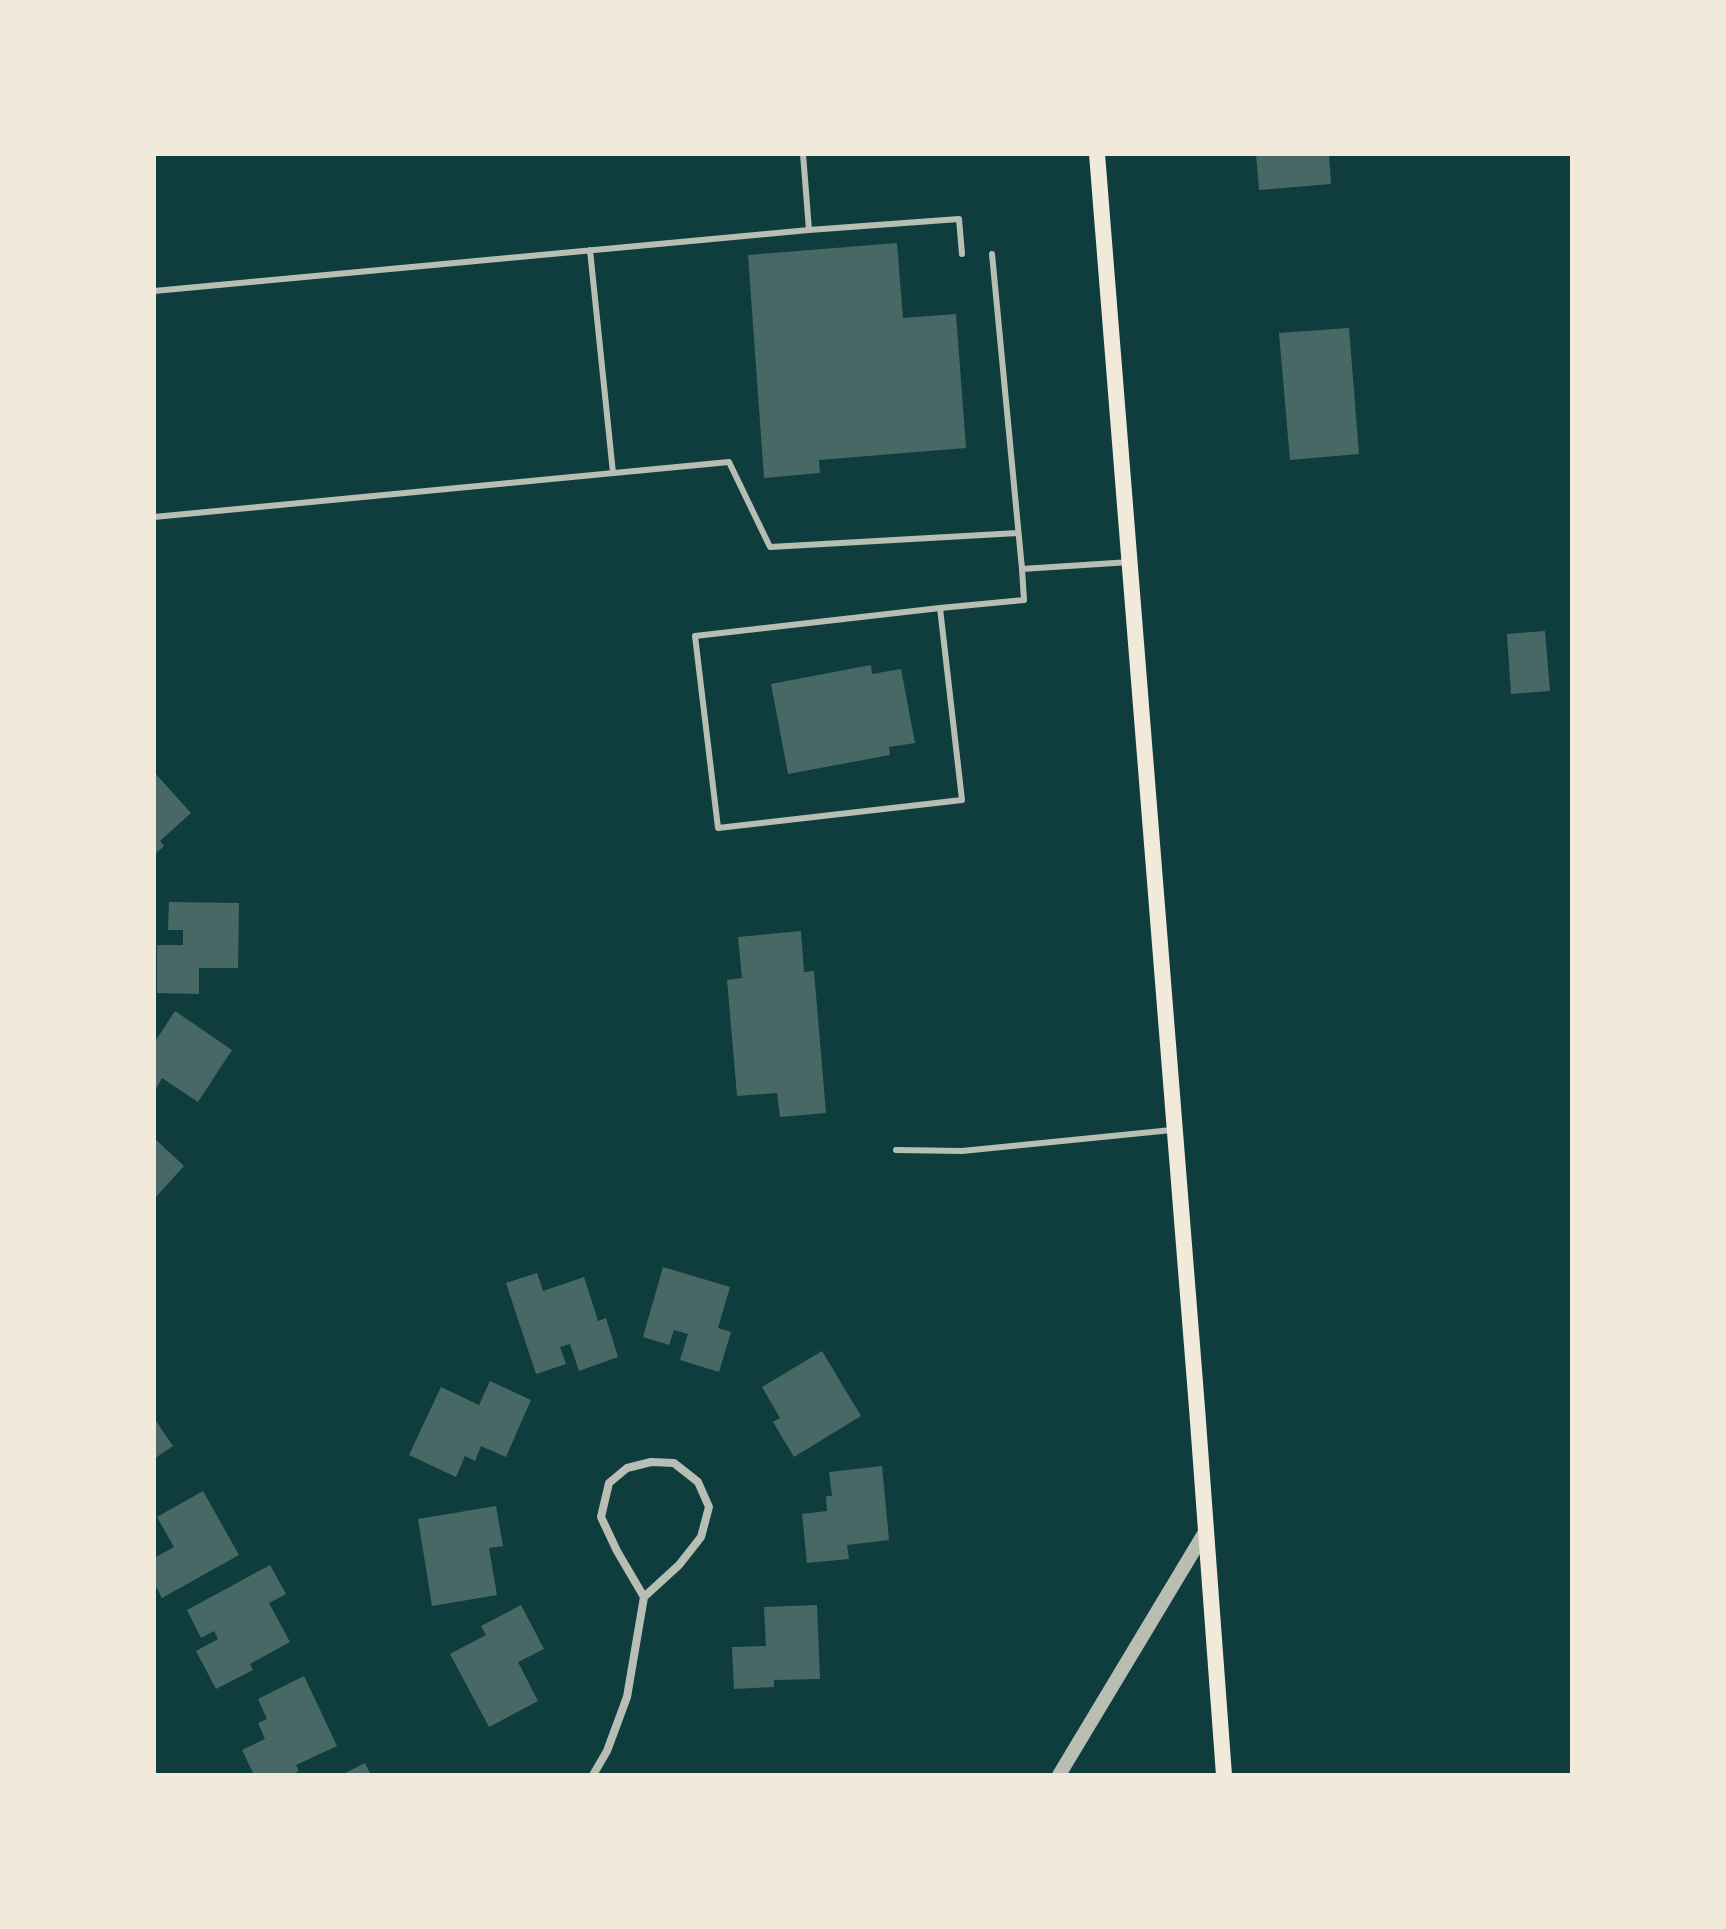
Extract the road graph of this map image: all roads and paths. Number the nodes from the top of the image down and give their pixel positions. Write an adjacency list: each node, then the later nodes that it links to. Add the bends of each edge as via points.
1 (803, 154): 3 (lane)
2 (1097, 154): 11 (main road)
3 (809, 230): 4 (lane); 5 (lane, via 959,219)
4 (590, 250): 7 (lane); 8 (lane)
5 (962, 254)
6 (992, 254): 10 (lane)
7 (154, 291)
8 (613, 473): 9 (lane); 10 (lane, via 729,462 770,547)
9 (154, 517)
10 (1018, 533): 12 (lane)
11 (1130, 562): 12 (lane); 14 (main road)
12 (1022, 569): 13 (lane, via 1024,600)
13 (940, 608): 13 (lane, via 962,800 718,828 695,636)
14 (1175, 1130): 15 (lane, via 962,1151); 16 (main road)
15 (896, 1150)
16 (1205, 1532): 19 (street); 20 (main road)
17 (644, 1597): 17 (street, via 701,1537 709,1507 698,1482 674,1463 627,1468 609,1483 601,1517); 18 (street, via 627,1697)
18 (593, 1775)
19 (1059, 1775)
20 (1224, 1775)

